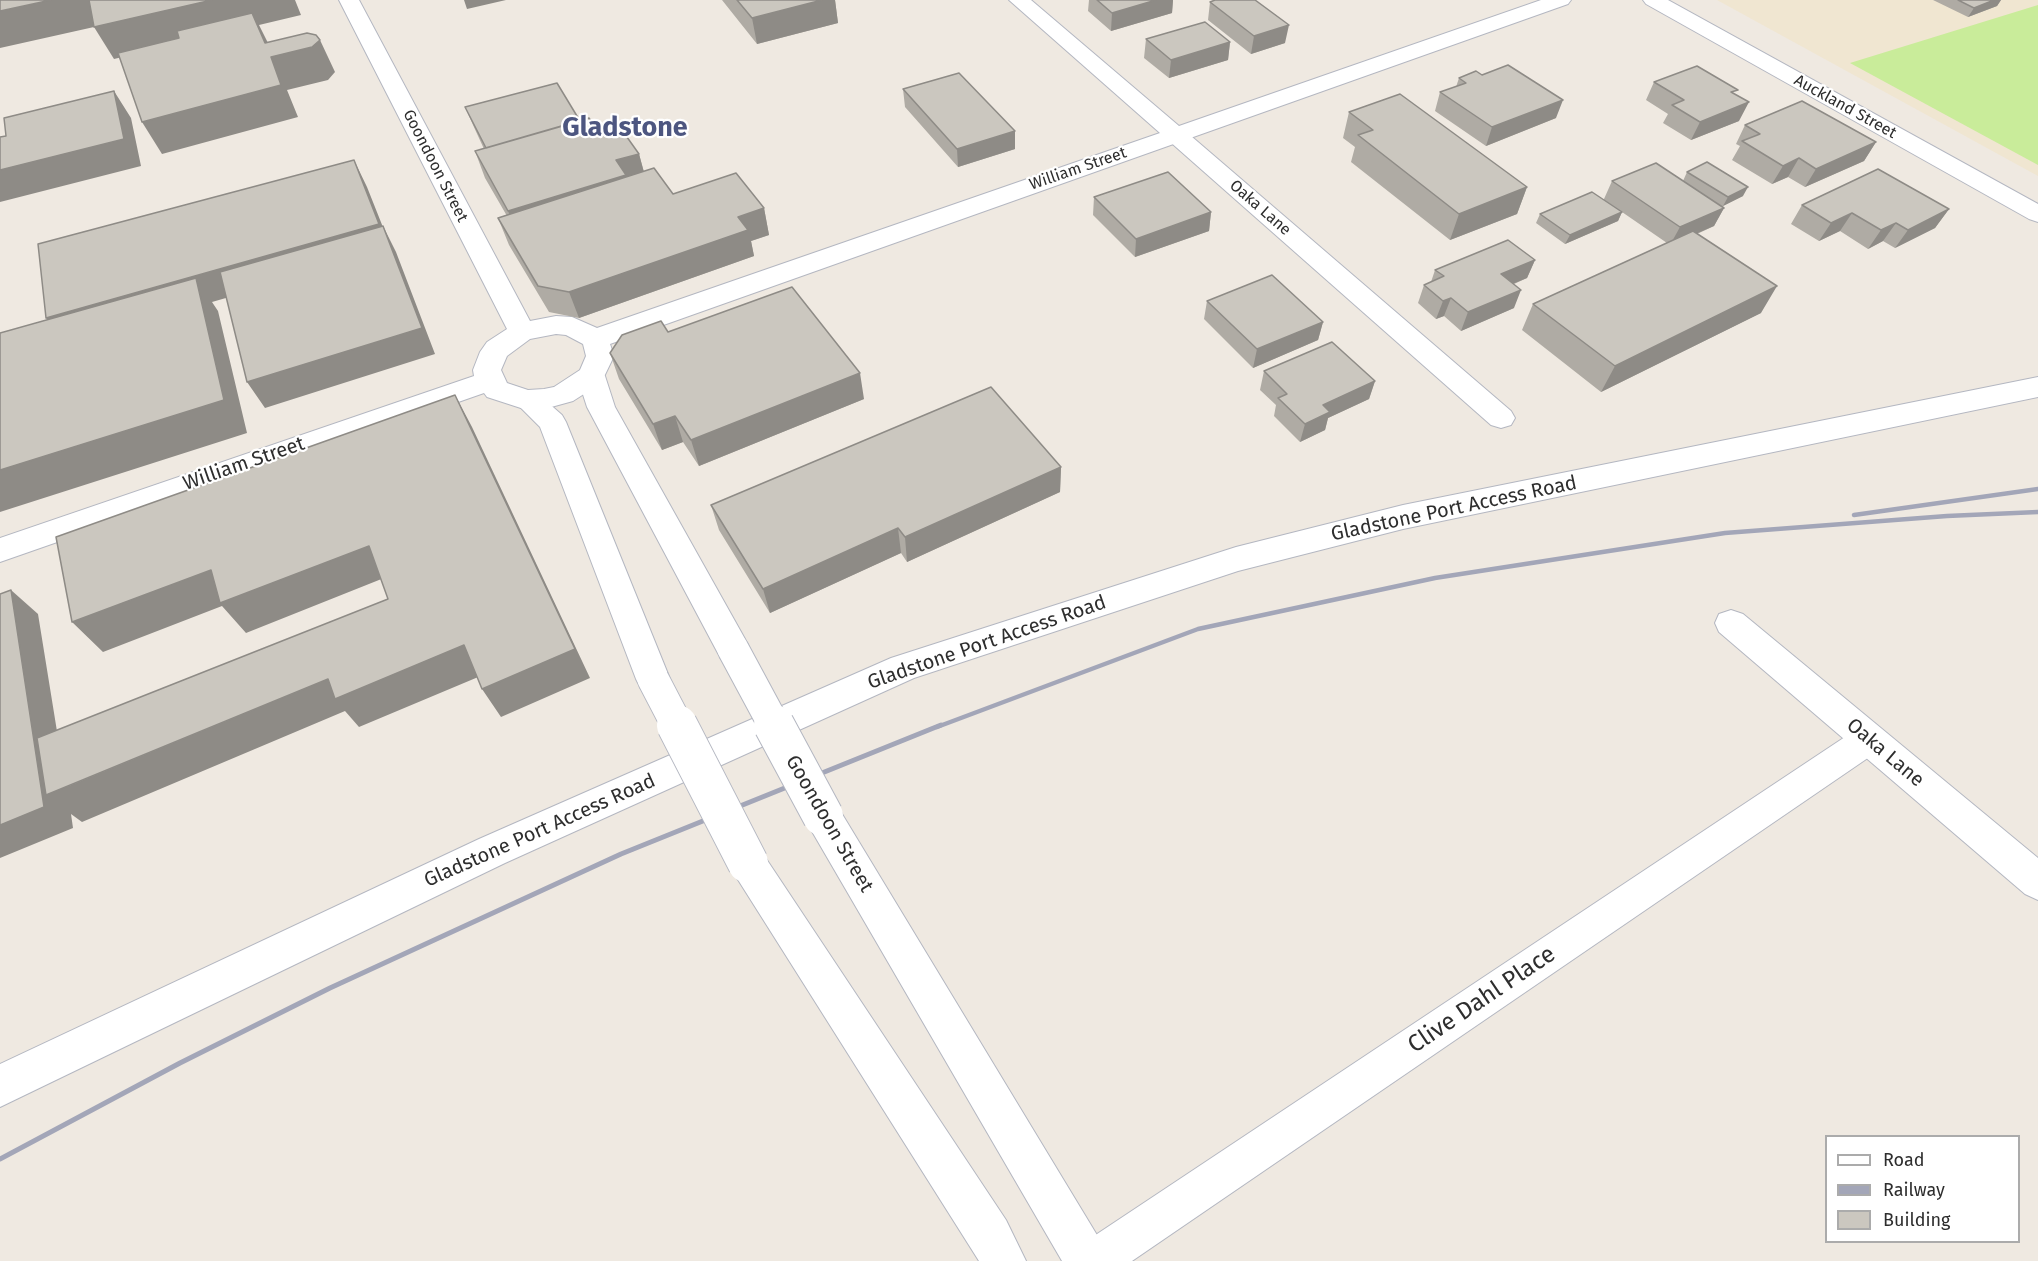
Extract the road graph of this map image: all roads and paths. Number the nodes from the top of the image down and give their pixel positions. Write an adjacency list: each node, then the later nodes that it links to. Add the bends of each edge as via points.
1 (349, 0): 7 (street, Goondoon Street)
2 (1019, 0): 5 (street, Oaka Lane)
3 (1561, 0): 5 (street, William Street)
4 (1653, 0): 6 (street, Auckland Street)
5 (1176, 135): 8 (street, William Street); 13 (lane, Oaka Lane)
6 (2038, 214)
7 (522, 332): 8 (street, via 572,326); 10 (street, via 508,339 490,359)
8 (595, 339): 9 (street, via 600,357)
9 (591, 376): 12 (street, via 563,394); 20 (street, Goondoon Street, bridge, via 601,406 823,816)
10 (489, 381): 12 (street, via 497,390); 14 (street, William Street)
11 (2038, 387): 18 (street, Gladstone Port Access Road, via 1403,517 1236,559 903,668 492,851)
12 (527, 400): 19 (street, bridge, via 552,422 653,678 748,863)
13 (1501, 418)
14 (0, 550)
15 (1731, 623): 16 (street, Oaka Lane)
16 (1869, 740): 17 (street, Oaka Lane); 21 (lane, Clive Dahl Place)
17 (2038, 882)
18 (0, 1086)
19 (1003, 1261)
20 (1087, 1261)
21 (1094, 1261)

